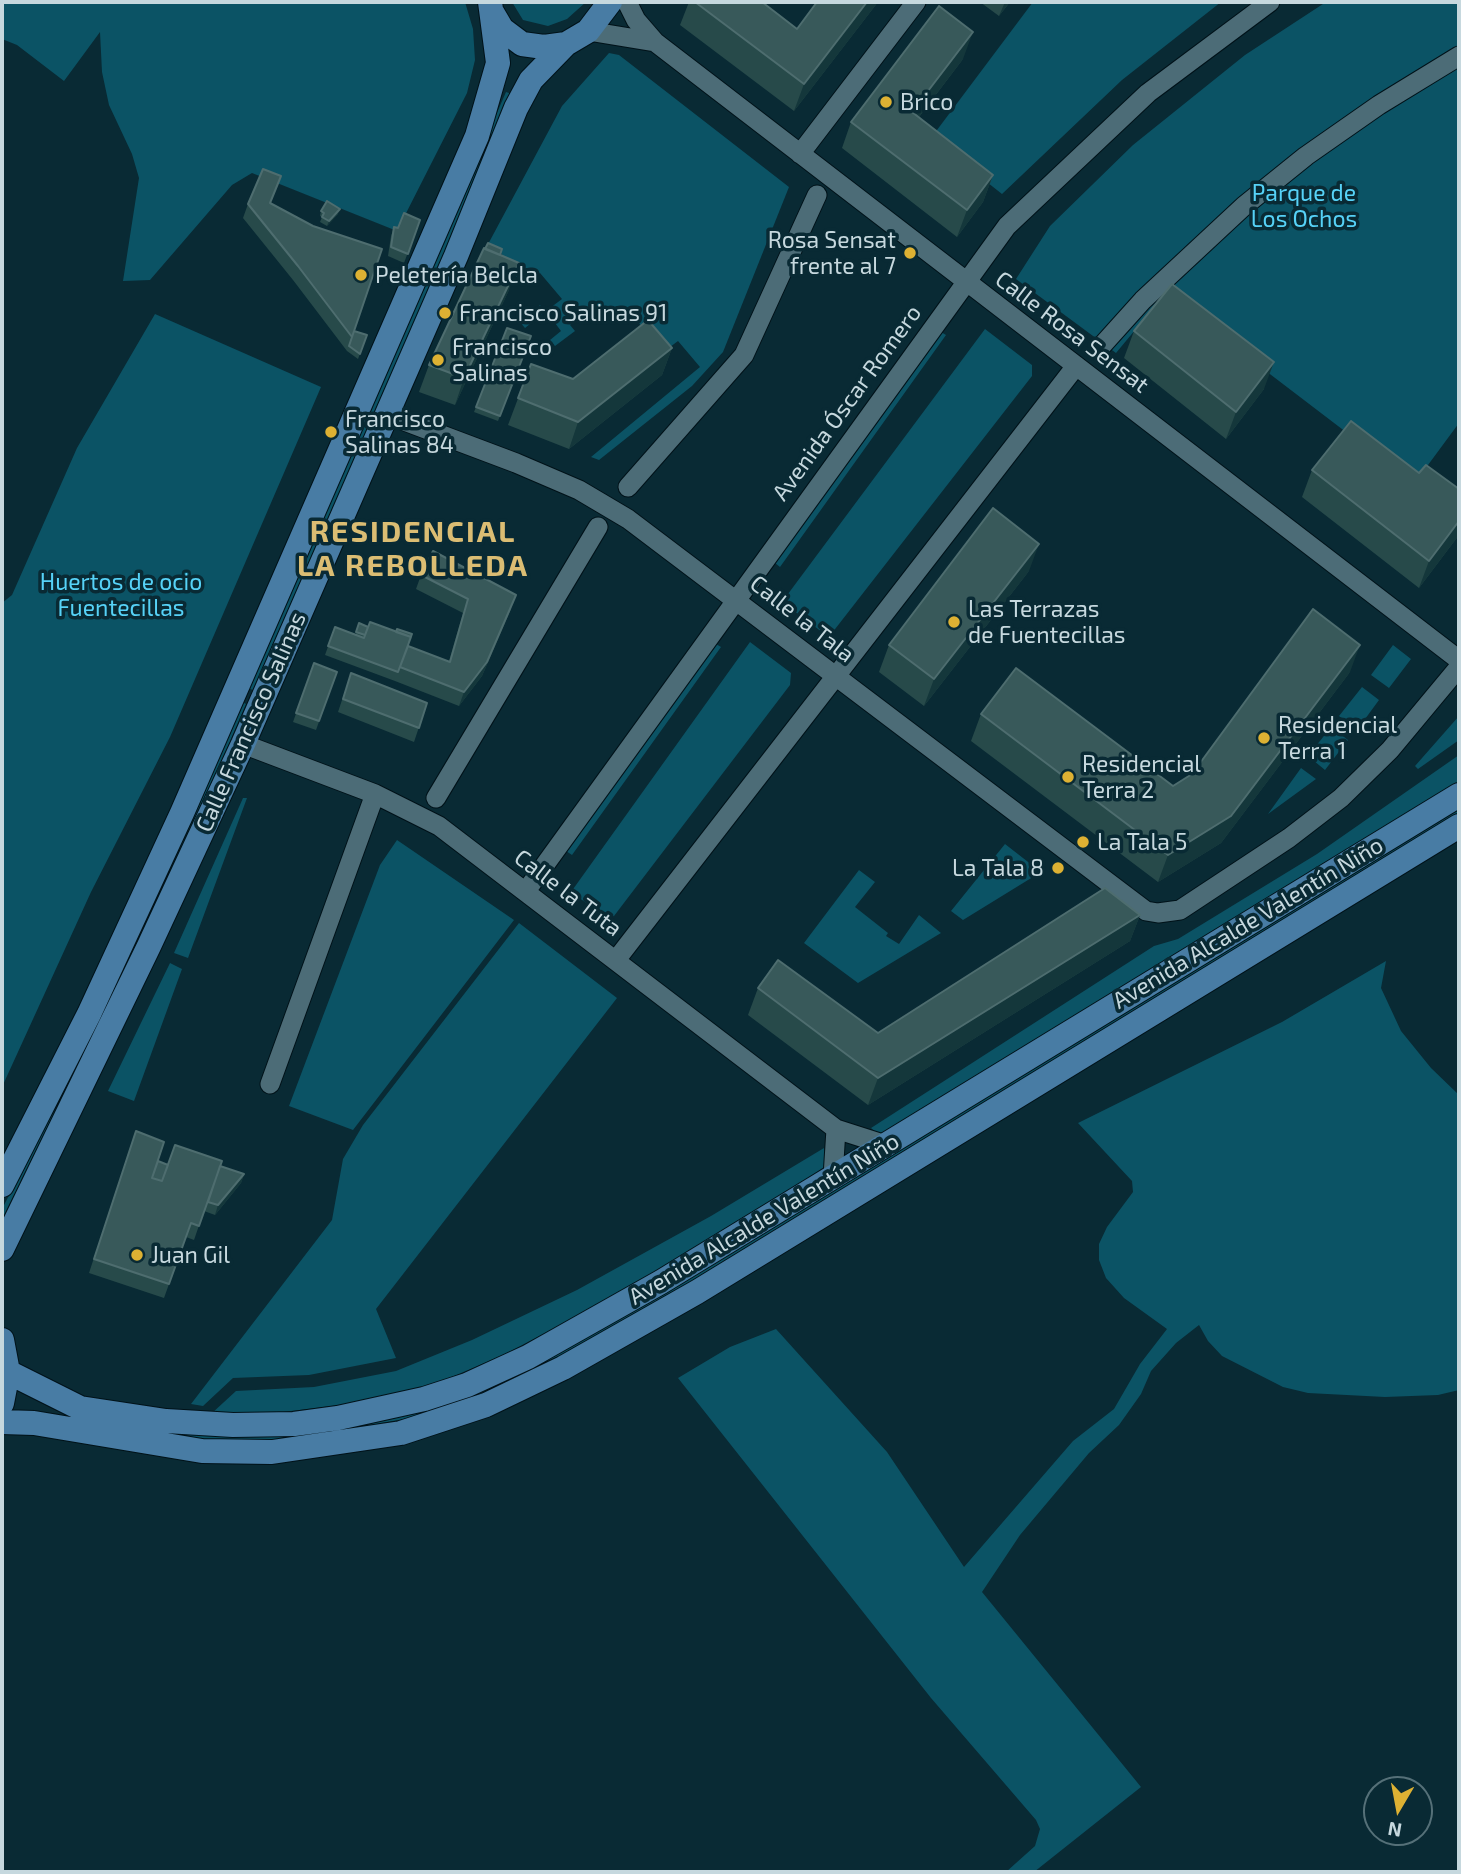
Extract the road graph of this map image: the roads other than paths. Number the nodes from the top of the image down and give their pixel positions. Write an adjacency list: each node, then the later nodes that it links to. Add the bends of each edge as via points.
1 (610, 2): 6 (main road)
2 (627, 2): 7 (street, Calle Rosa Sensat)
3 (916, 2): 10 (street)
4 (1270, 2): 12 (street, Avenida Óscar Romero, via 1148,93 1071,162 1007,226)
5 (491, 7): 8 (main road, via 502,29 522,44); 33 (main road, Calle Francisco Salinas, via 498,63 477,136 182,813 89,1014)
6 (588, 31): 7 (street, Calle Rosa Sensat); 8 (main road)
7 (655, 42): 10 (street, Calle Rosa Sensat)
8 (566, 44): 15 (main road, Calle Francisco Salinas, via 531,80 516,108)
9 (1459, 55): 13 (street, via 1325,143 1244,206 1143,300)
10 (800, 154): 12 (street, Calle Rosa Sensat)
11 (817, 195): 16 (street, via 744,355)
12 (965, 280): 14 (street, Calle Rosa Sensat); 18 (street, Avenida Óscar Romero)
13 (1098, 349)
14 (1076, 366): 19 (street, Calle Rosa Sensat); 21 (street)
15 (386, 414): 18 (street, Calle la Tala, via 579,490 628,519); 22 (main road, Calle Francisco Salinas)
16 (628, 487)
17 (598, 527): 25 (street)
18 (736, 599): 21 (street, Calle la Tala); 27 (street, Avenida Óscar Romero)
19 (1459, 660)
20 (1459, 667): 21 (street, Calle la Tala, via 1390,750 1341,798 1180,910 1158,914 1134,905)
21 (836, 676): 28 (street)
22 (243, 744): 23 (street, Calle la Tuta); 34 (main road, Calle Francisco Salinas)
23 (375, 794): 27 (street, Calle la Tuta, via 439,827); 29 (street)
24 (1459, 795): 31 (main road, Avenida Alcalde Valentín Niño)
25 (436, 798)
26 (1459, 826): 38 (main road, Avenida Alcalde Valentín Niño, via 697,1292 563,1368 486,1405 401,1433 272,1452 202,1451 34,1423)
27 (526, 891): 28 (street, Calle la Tuta)
28 (616, 960): 30 (street, Calle la Tuta)
29 (270, 1084)
30 (836, 1129): 31 (street, Calle la Tuta); 32 (street)
31 (886, 1145): 32 (main road, Avenida Alcalde Valentín Niño)
32 (833, 1177): 36 (main road, Avenida Alcalde Valentín Niño, via 528,1357 467,1385 381,1410 294,1424 166,1421 68,1404)
33 (2, 1185)
34 (2, 1249)
35 (2, 1340): 36 (main road)
36 (8, 1372): 37 (main road)
37 (2, 1404)
38 (2, 1422)

